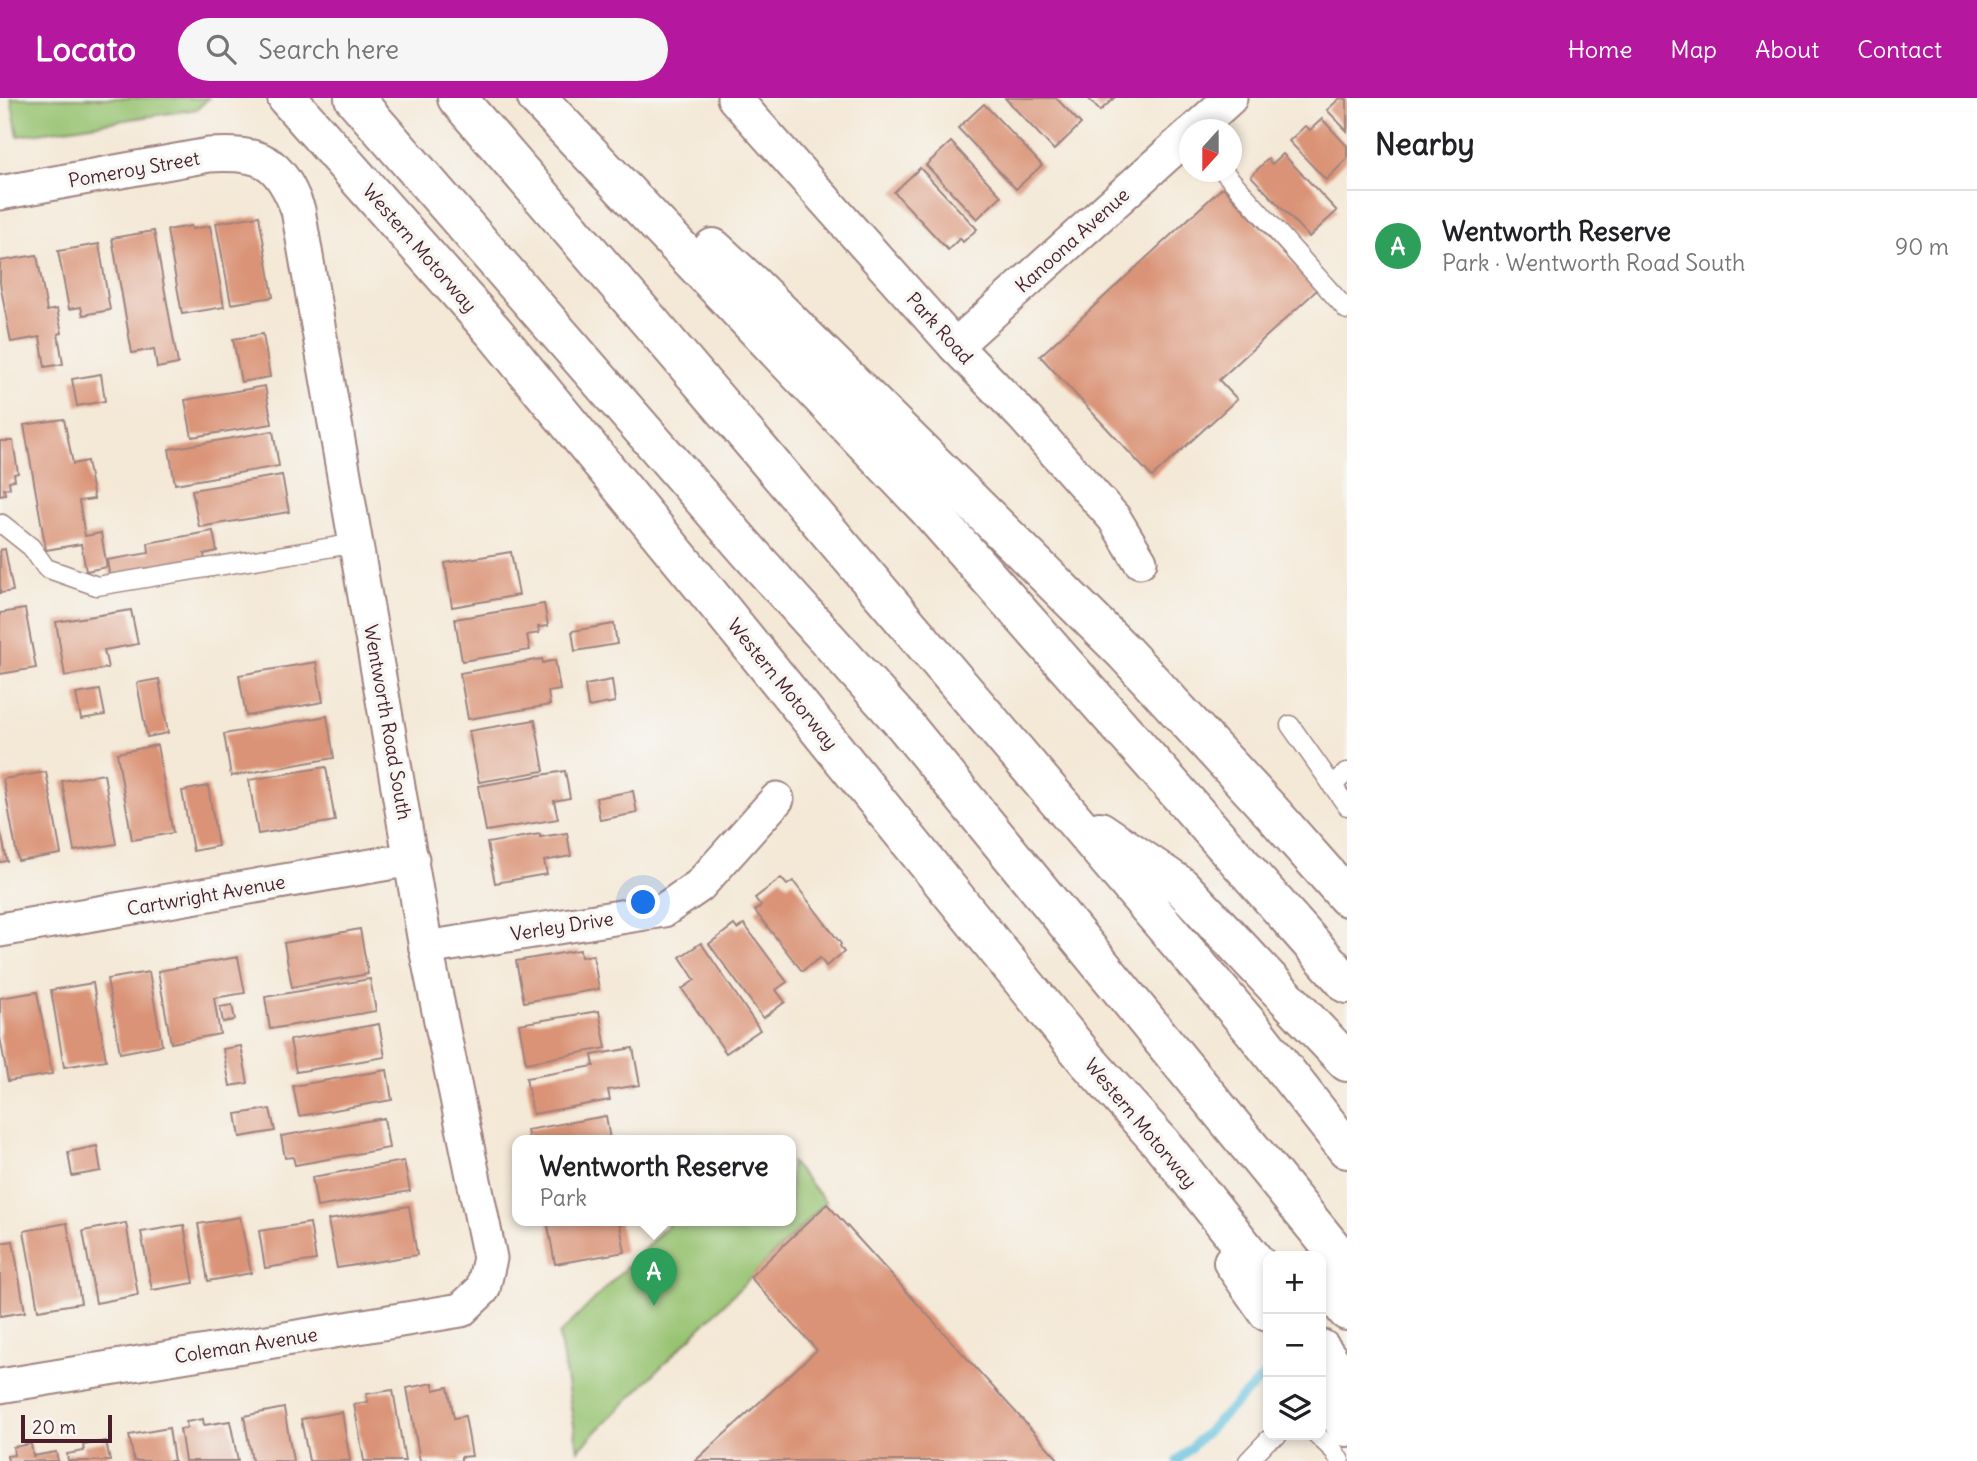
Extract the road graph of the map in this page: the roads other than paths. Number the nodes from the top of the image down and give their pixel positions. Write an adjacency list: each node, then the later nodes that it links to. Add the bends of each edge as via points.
1 (287, 98): 29 (highway, Western Motorway, via 503,343)
2 (354, 98): 32 (highway, via 905,724 1287,1192)
3 (457, 98): 22 (highway)
4 (537, 98): 28 (highway, via 928,509)
5 (550, 98): 25 (highway, via 754,286 1125,653)
6 (734, 98): 14 (street, Park Road)
7 (1230, 98): 8 (street)
8 (1207, 119)
9 (1179, 143): 14 (street, Kanoona Avenue)
10 (268, 162): 12 (street, Pomeroy Street, via 234,153 209,155); 16 (street, Wentworth Road South, via 291,189 298,210)
11 (1233, 182): 13 (lane)
12 (0, 192)
13 (1347, 310)
14 (955, 346): 17 (street, Park Road, via 1114,518)
15 (0, 525): 16 (lane, via 31,547 46,568 97,586)
16 (357, 543): 24 (street, Wentworth Road South)
17 (1140, 561)
18 (1290, 725): 20 (lane)
19 (1347, 772): 20 (lane)
20 (1332, 786): 23 (lane)
21 (777, 799): 27 (street, Verley Drive, via 699,886 664,910)
22 (1058, 802): 30 (highway, via 1181,887); 31 (highway, via 1254,1031)
23 (1347, 806)
24 (412, 859): 26 (street, Cartwright Avenue); 27 (street, Wentworth Road South)
25 (1347, 897)
26 (0, 930)
27 (426, 948): 34 (street, Wentworth Road South, via 489,1258)
28 (1347, 984)
29 (1086, 1059): 33 (highway, Western Motorway, via 1161,1144); 35 (highway)
30 (1347, 1062)
31 (1347, 1149)
32 (1329, 1267): 36 (highway)
33 (1263, 1273)
34 (483, 1289): 38 (street, Coleman Avenue, via 460,1310)
35 (1263, 1305)
36 (1347, 1311)
37 (1330, 1372): 39 (highway)
38 (0, 1386)
39 (1347, 1427)
40 (1268, 1440): 42 (lane)
41 (1322, 1440): 43 (lane)
42 (1248, 1461)
43 (1340, 1461)

